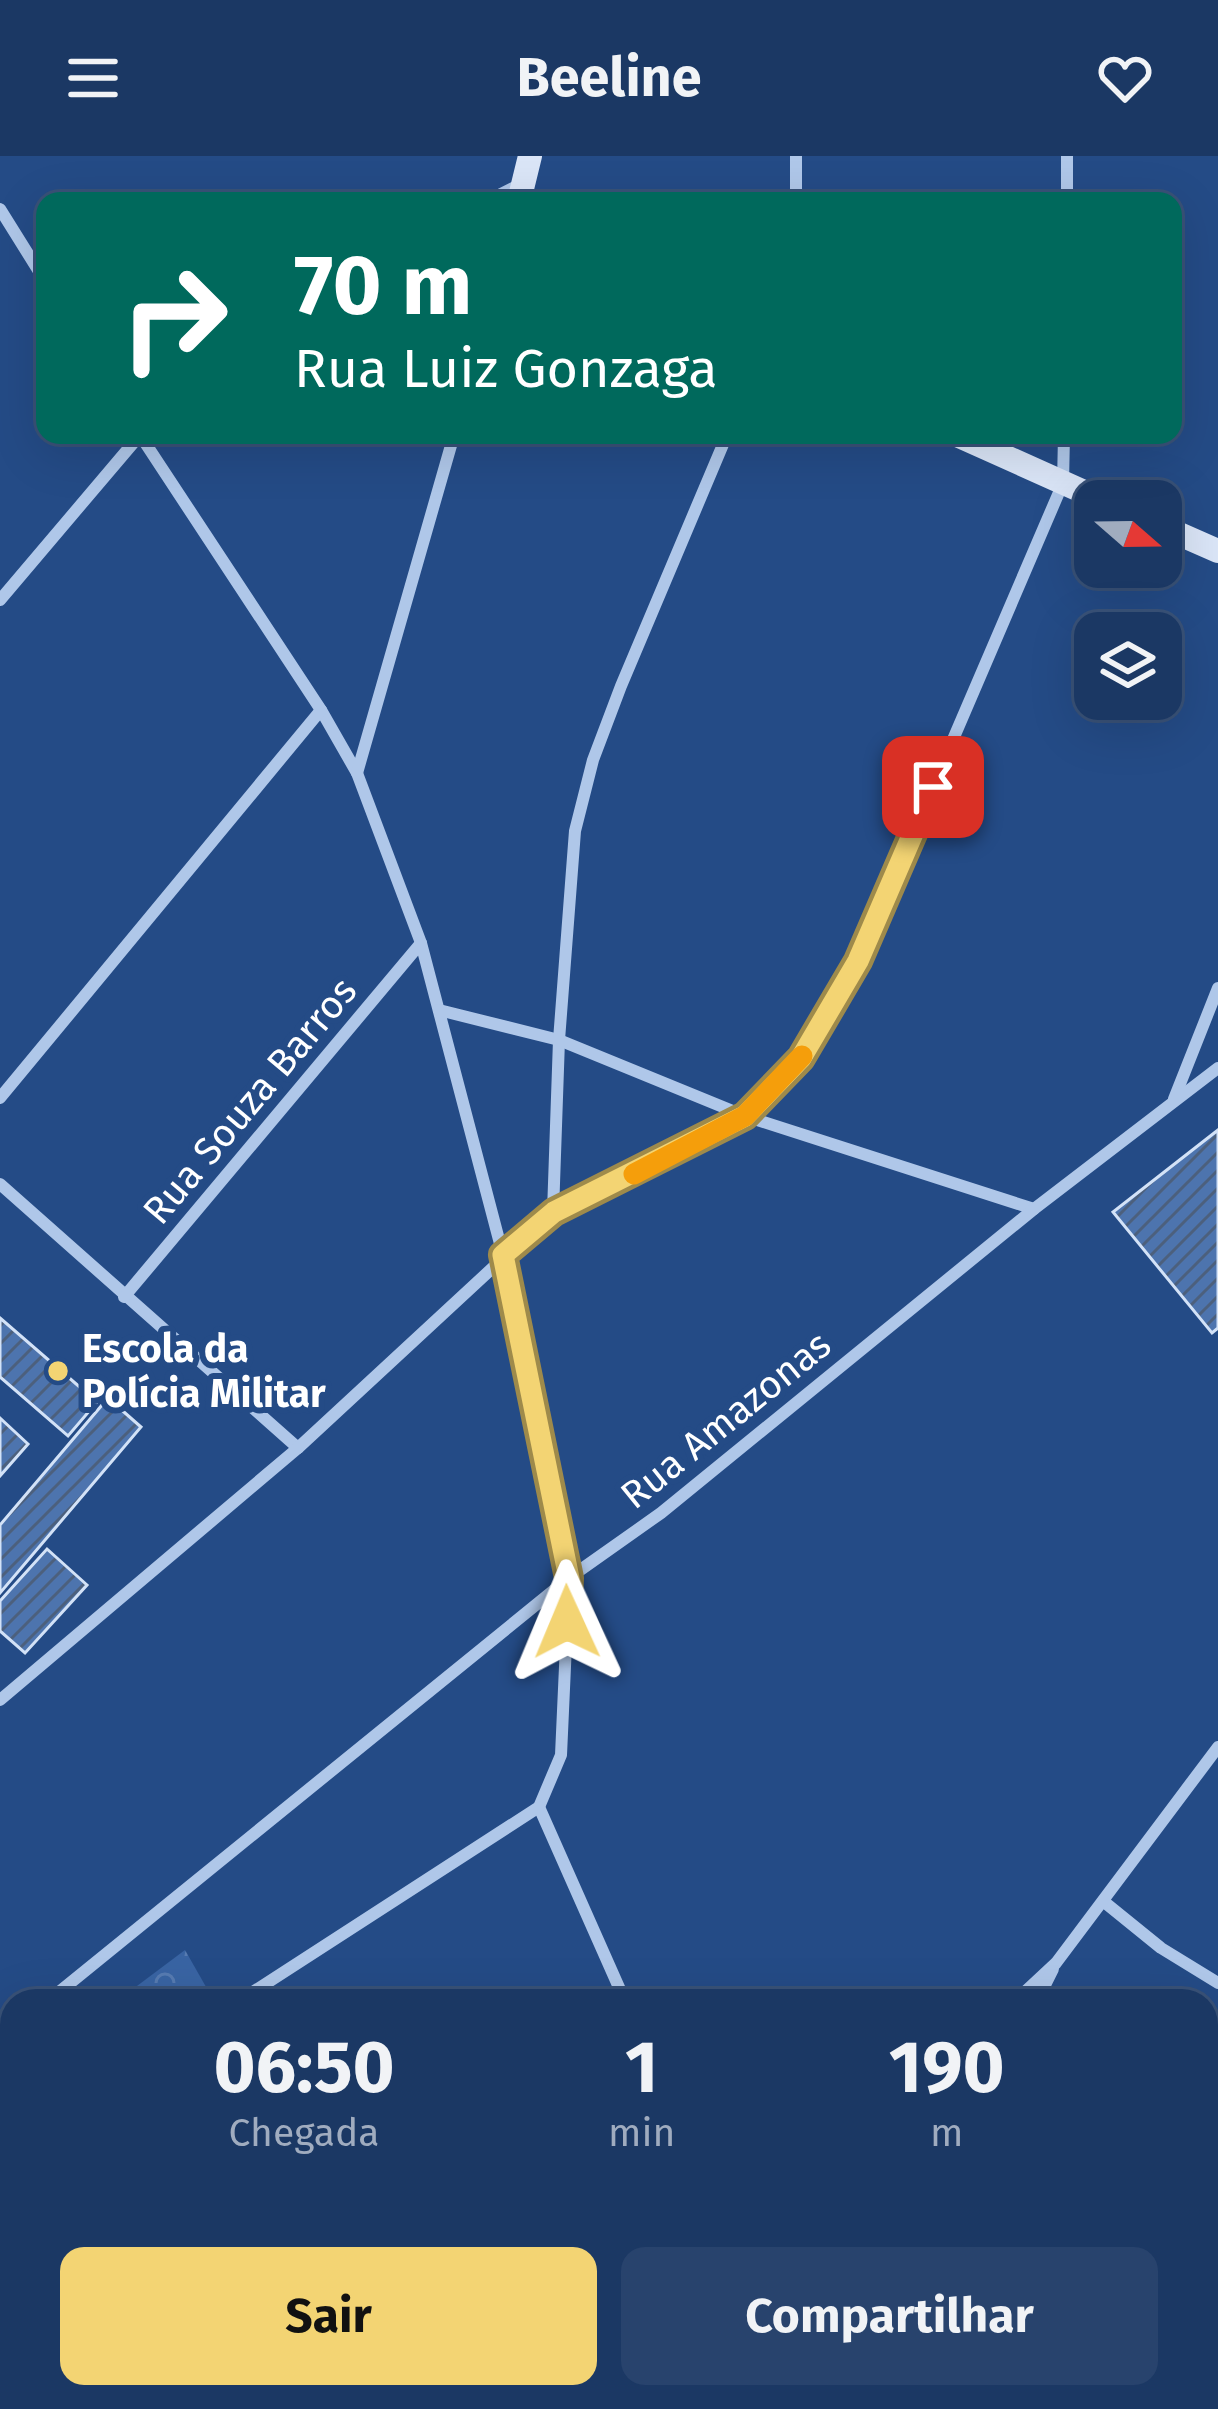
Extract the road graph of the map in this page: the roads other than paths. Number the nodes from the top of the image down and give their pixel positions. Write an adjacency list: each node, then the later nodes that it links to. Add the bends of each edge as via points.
1 (530, 156): 4 (street)
2 (796, 156): 5 (street)
3 (1067, 156): 6 (street)
4 (522, 192)
5 (796, 192)
6 (1067, 192)
7 (0, 209): 8 (street)
8 (36, 267)
9 (132, 444): 19 (street)
10 (146, 444): 20 (street)
11 (451, 444): 21 (street)
12 (723, 444): 25 (street, via 593,760 575,831)
13 (977, 444): 15 (street)
14 (1064, 444): 15 (street)
15 (1063, 483): 16 (street); 29 (street, via 858,961 801,1058)
16 (1074, 488)
17 (1182, 535): 18 (street)
18 (1218, 551)
19 (0, 600)
20 (321, 710): 21 (street); 27 (street)
21 (357, 773): 22 (street)
22 (421, 943): 24 (street); 34 (street, Rua Souza Barros)
23 (1218, 988): 28 (street)
24 (439, 1010): 25 (street); 33 (street)
25 (560, 1040): 29 (street); 32 (street)
26 (1218, 1068): 28 (street, Rua Amazonas)
27 (0, 1098)
28 (1174, 1099): 31 (street, Rua Amazonas)
29 (745, 1116): 31 (street); 32 (street)
30 (0, 1184): 34 (street)
31 (1034, 1209): 36 (street, Rua Amazonas, via 661,1513)
32 (554, 1212): 33 (street)
33 (503, 1255): 35 (street); 36 (street)
34 (124, 1297): 35 (street)
35 (298, 1448): 37 (street)
36 (569, 1578): 39 (street, via 561,1755); 43 (street, Rua Amazonas)
37 (0, 1700)
38 (1218, 1747): 40 (street)
39 (539, 1807): 44 (street); 45 (street)
40 (1103, 1901): 41 (street); 42 (street)
41 (1056, 1963): 46 (street); 47 (street)
42 (1218, 1983)
43 (63, 1989)
44 (258, 1989)
45 (620, 1989)
46 (1028, 1989)
47 (1043, 1989)

